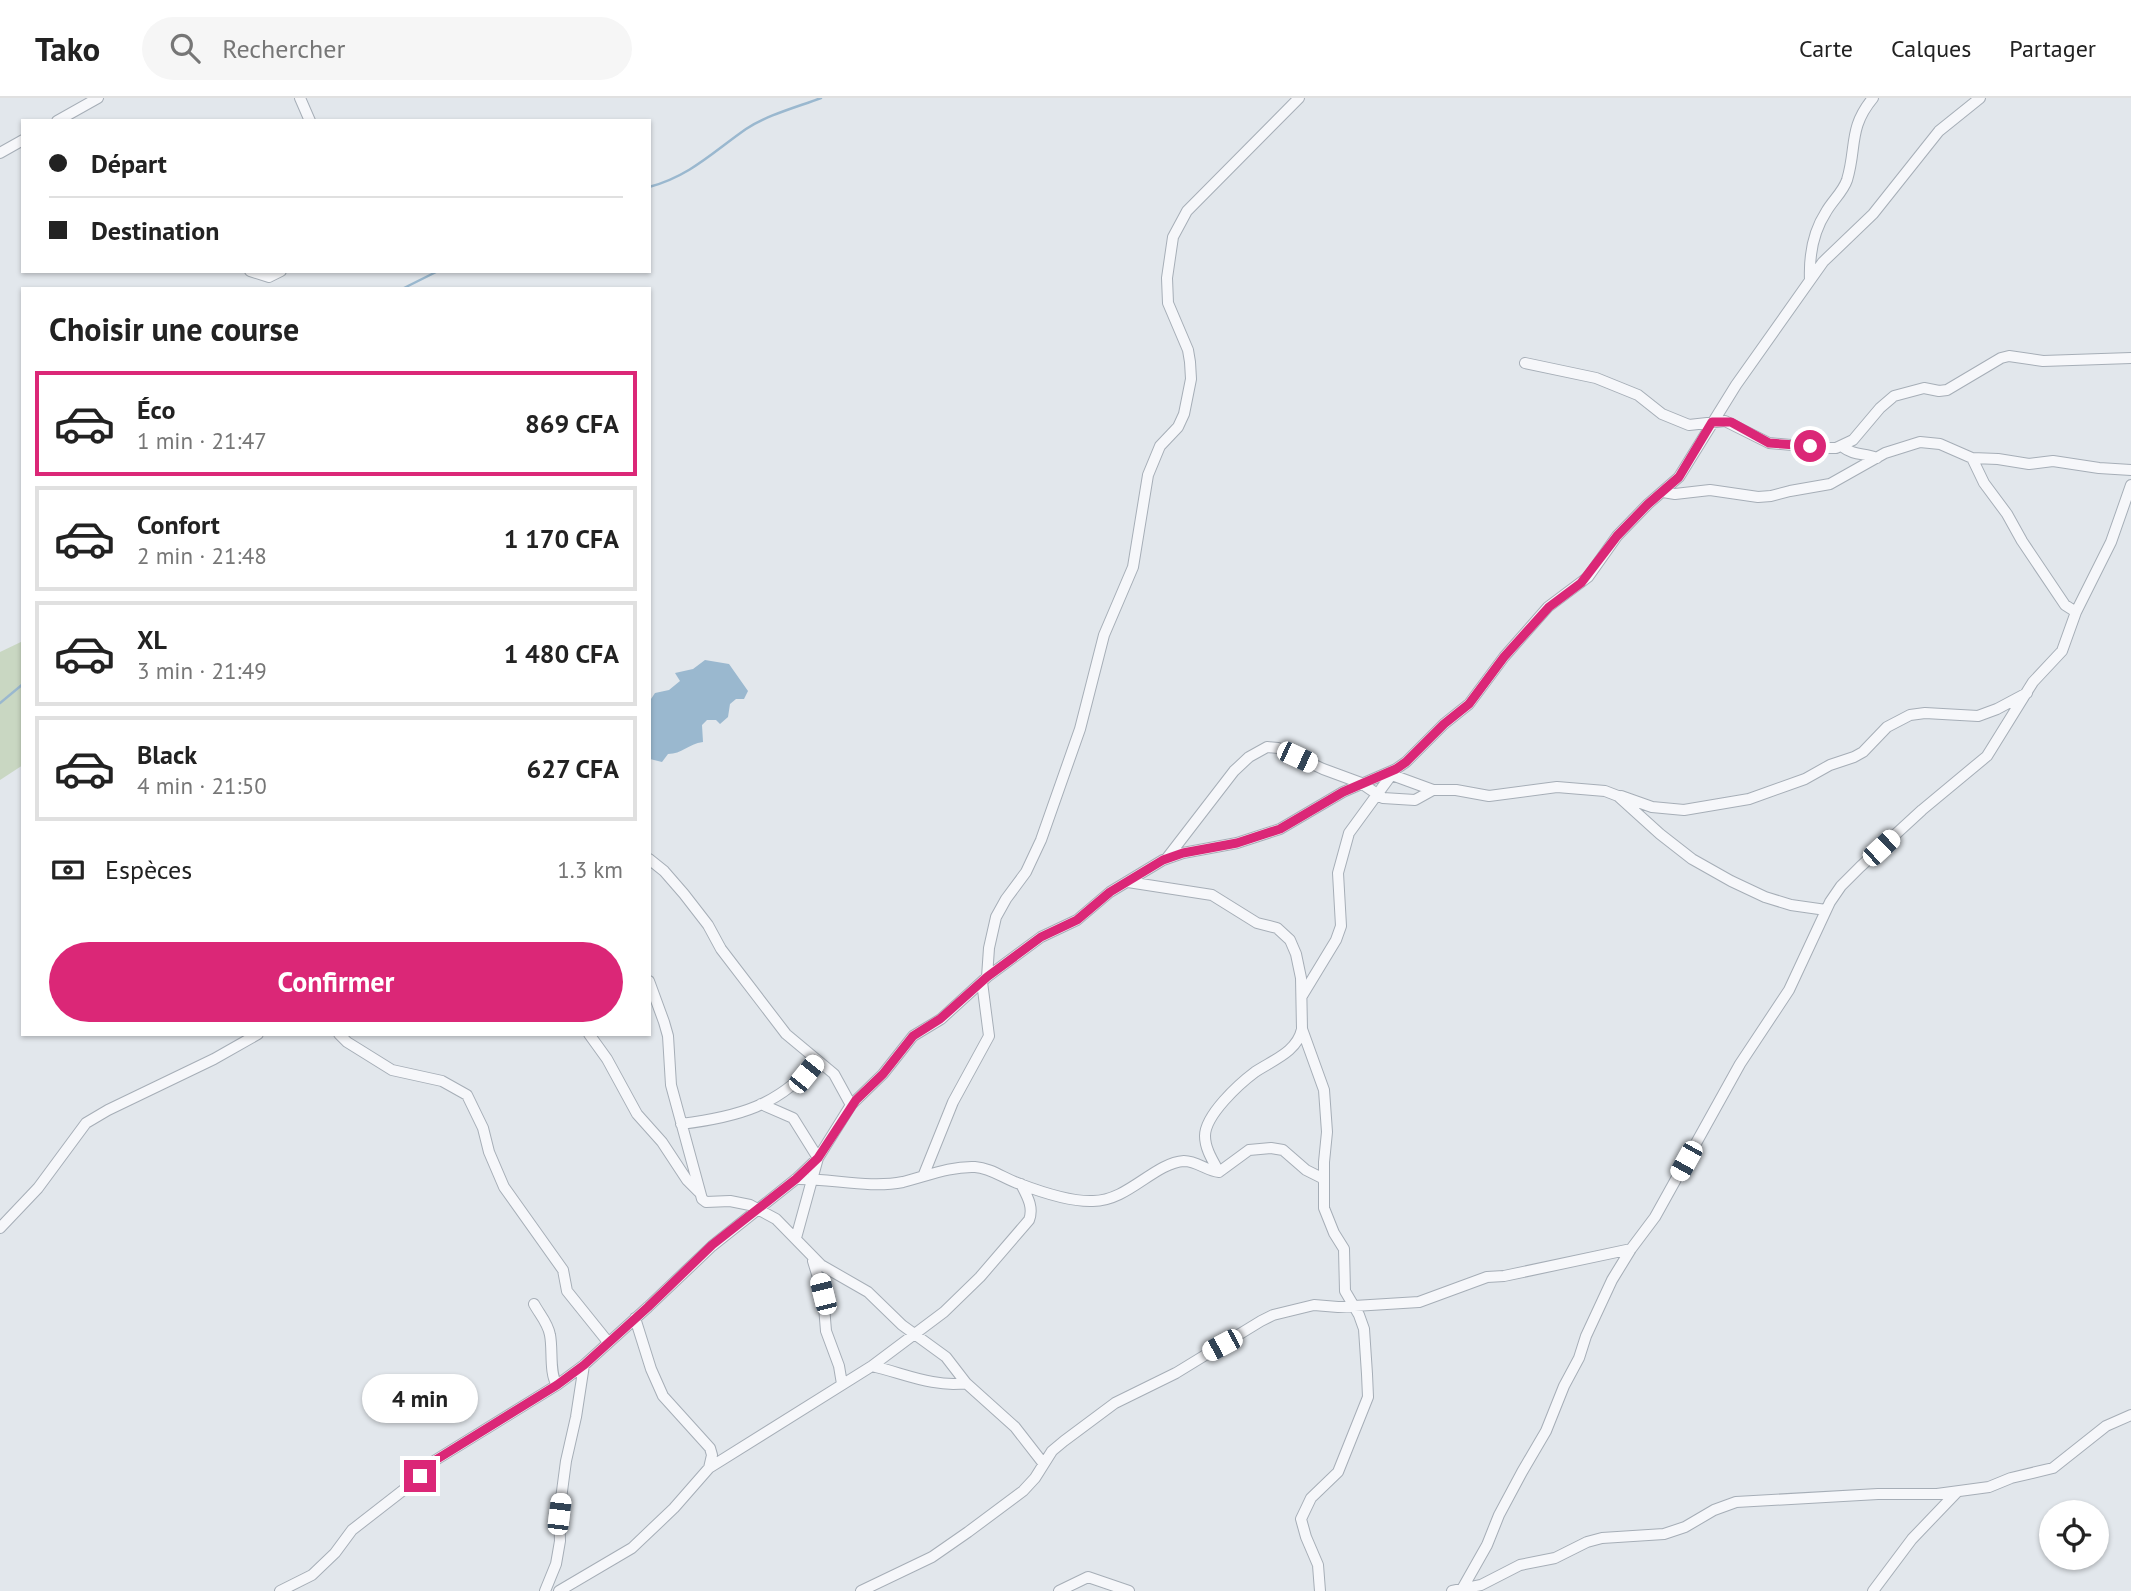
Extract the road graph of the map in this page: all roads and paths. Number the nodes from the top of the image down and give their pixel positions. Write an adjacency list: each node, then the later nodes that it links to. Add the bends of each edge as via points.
1 (98, 98): 6 (street)
2 (300, 98): 7 (street)
3 (1299, 98): 33 (street, via 1187,211 1173,237 1168,303 1190,362 1184,414 1160,446 1148,475 1133,566 1104,635 1080,729 1041,840 996,917)
4 (1873, 98): 12 (street, via 1858,122 1846,183 1819,223)
5 (1980, 98): 12 (street, via 1939,131 1872,215)
6 (61, 119)
7 (309, 119)
8 (20, 144): 9 (street)
9 (0, 153)
10 (256, 273): 11 (street, via 269,277)
11 (277, 273)
12 (1810, 280): 15 (street)
13 (2131, 358): 16 (street, via 2001,358 1947,390 1924,388 1894,396 1853,440)
14 (1525, 363): 15 (street, via 1596,378 1638,395 1662,414 1689,425)
15 (1712, 422): 16 (street, via 1731,422 1779,445); 21 (street, via 1679,477)
16 (1841, 446): 17 (street)
17 (1877, 458): 18 (street, via 1898,448 1930,442); 21 (street, via 1830,484 1765,498 1718,490)
18 (1972, 458): 19 (street); 22 (street, via 2064,605)
19 (2131, 470)
20 (2131, 485): 22 (street, via 2111,542)
21 (1662, 492): 24 (street, via 1617,536 1588,577 1549,607 1469,704)
22 (2076, 612): 23 (street, via 2062,650)
23 (2027, 693): 28 (street, via 1978,716 1910,715 1887,727 1854,757 1749,799 1684,810 1652,807); 32 (street, via 1982,761 1860,867)
24 (1394, 772): 25 (street); 26 (street); 27 (street)
25 (1361, 783): 27 (street); 29 (street, via 1267,834); 29 (street, via 1278,748 1262,748 1234,771)
26 (1433, 790): 27 (street, via 1415,800); 28 (street, via 1495,797 1572,787)
27 (1377, 795): 35 (street, via 1345,845 1337,884 1341,926 1336,940)
28 (1618, 796): 32 (street, via 1681,850 1731,881 1791,905)
29 (1167, 858): 31 (street)
30 (651, 861): 40 (street, via 684,894 786,1034)
31 (1128, 882): 33 (street); 35 (street, via 1212,895 1257,923 1277,928 1296,954)
32 (1826, 910): 55 (street, via 1789,990 1740,1064 1655,1217)
33 (984, 979): 42 (street, via 940,1019 913,1036); 46 (street, via 989,1036 953,1102)
34 (651, 987): 43 (street, via 666,1029 669,1076)
35 (1300, 999): 36 (street)
36 (1302, 1029): 45 (street, via 1297,1043 1231,1092 1209,1125 1205,1137); 49 (street, via 1324,1090)
37 (254, 1036): 53 (street, via 86,1123 38,1188)
38 (341, 1036): 61 (street, via 392,1070 442,1081 467,1095 504,1187 563,1270 568,1291)
39 (590, 1036): 51 (street, via 637,1114)
40 (817, 1060): 41 (street, via 795,1083); 42 (street, via 834,1074)
41 (761, 1104): 43 (street, via 727,1118); 44 (street, via 793,1118)
42 (851, 1105): 44 (street)
43 (681, 1124): 51 (street)
44 (818, 1158): 47 (street); 48 (street)
45 (1219, 1172): 49 (street, via 1249,1150 1271,1148 1283,1150); 50 (street, via 1195,1162 1177,1162 1123,1192 1090,1201)
46 (924, 1174): 48 (street, via 902,1182 867,1184); 50 (street, via 977,1167)
47 (796, 1179): 48 (street); 52 (street)
48 (813, 1179): 54 (street)
49 (1324, 1179): 58 (street, via 1324,1208 1344,1249 1345,1291)
50 (1021, 1184): 60 (street, via 1030,1205 1030,1220 964,1294)
51 (699, 1192): 52 (street, via 706,1202 730,1201)
52 (758, 1208): 54 (street); 59 (street)
53 (0, 1228)
54 (796, 1238): 56 (street)
55 (1631, 1249): 58 (street, via 1488,1277 1425,1300); 71 (street, via 1601,1301 1546,1431 1487,1545)
56 (812, 1258): 60 (street, via 868,1292); 65 (street)
57 (534, 1304): 66 (street, via 549,1331 552,1377)
58 (1353, 1305): 68 (street, via 1308,1307 1261,1321 1175,1374 1115,1404 1064,1441); 78 (street, via 1364,1329 1368,1397 1338,1472 1311,1498 1301,1519 1318,1564)
59 (635, 1318): 61 (street); 69 (street, via 658,1386 669,1405 710,1448)
60 (915, 1334): 63 (street); 64 (street, via 946,1357)
61 (608, 1342): 62 (street)
62 (584, 1365): 66 (street); 73 (street, via 566,1461 560,1541)
63 (872, 1366): 64 (street, via 939,1385); 65 (street)
64 (966, 1383): 68 (street, via 1015,1427)
65 (842, 1384): 69 (street)
66 (557, 1385): 72 (street, via 434,1461 352,1530 312,1575)
67 (2131, 1415): 70 (street, via 2106,1426 2053,1468)
68 (1043, 1463): 75 (street, via 1023,1491 948,1547)
69 (709, 1468): 74 (street, via 632,1548)
70 (1957, 1492): 71 (street, via 1736,1502 1664,1534 1594,1540 1555,1559 1520,1565 1481,1585); 79 (street, via 1912,1539)
71 (1458, 1590)
72 (280, 1591)
73 (545, 1591)
74 (559, 1591)
75 (861, 1591)
76 (1059, 1591): 77 (street, via 1088,1577)
77 (1129, 1591)
78 (1320, 1591)
79 (1873, 1591)

